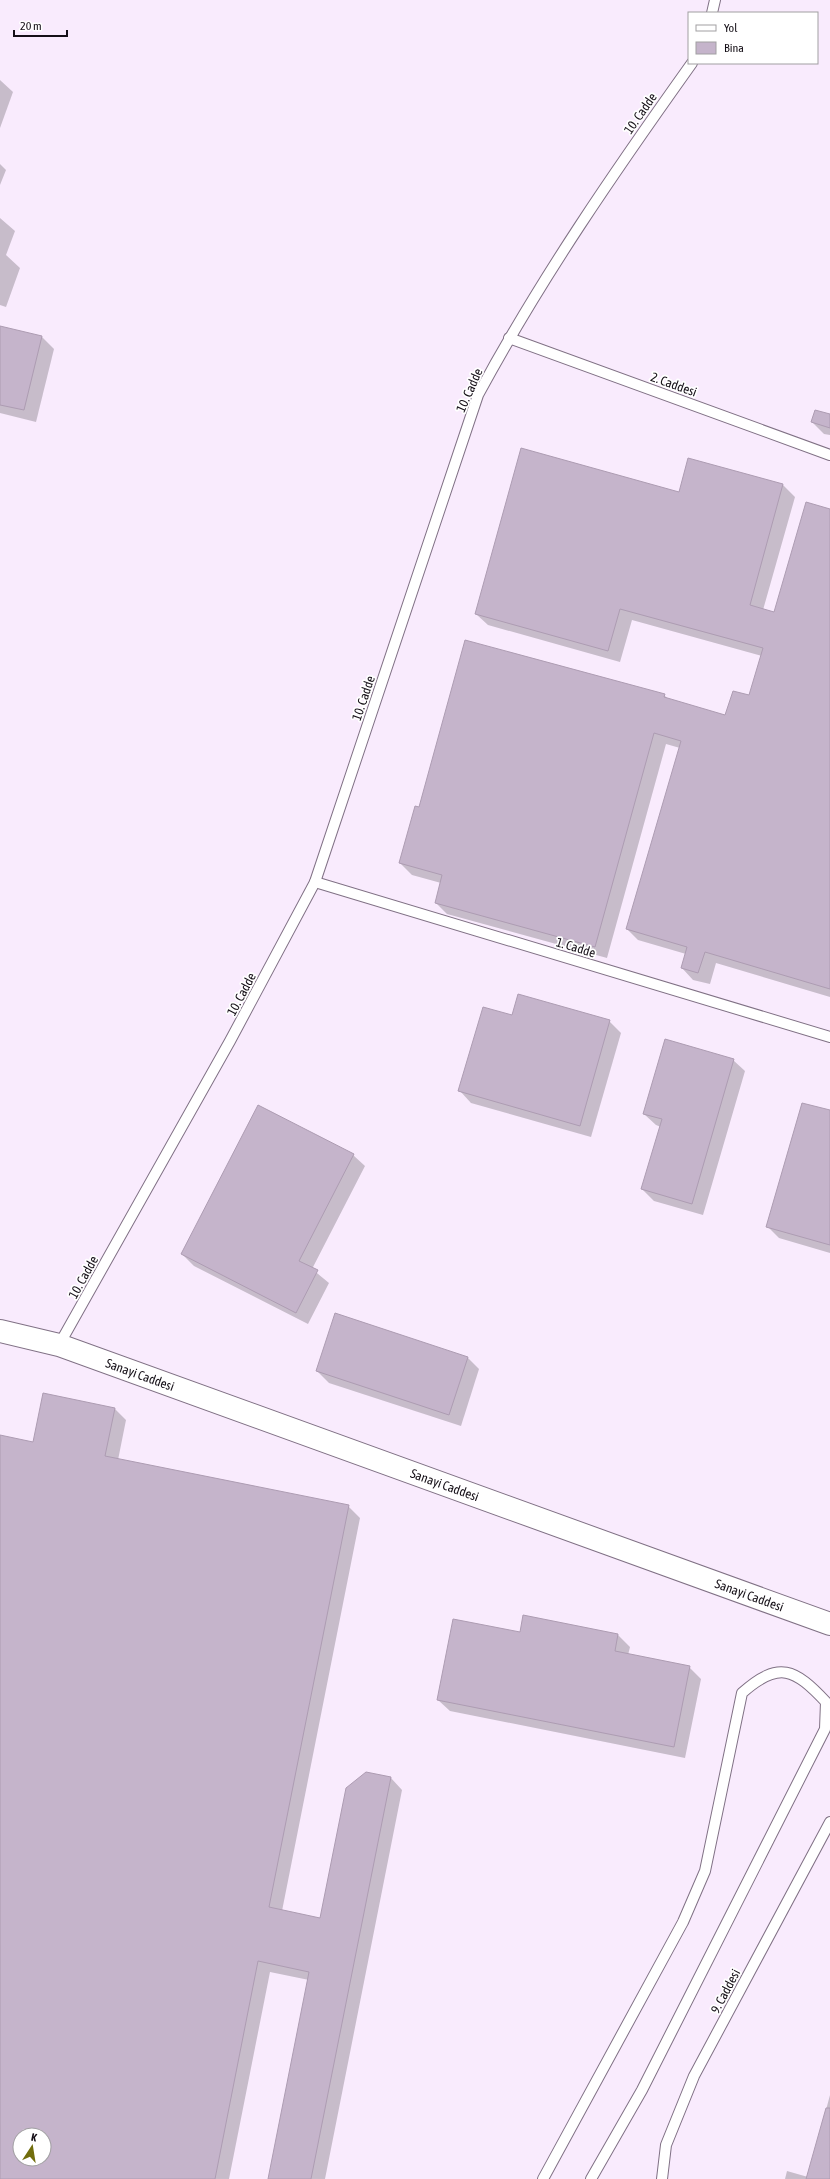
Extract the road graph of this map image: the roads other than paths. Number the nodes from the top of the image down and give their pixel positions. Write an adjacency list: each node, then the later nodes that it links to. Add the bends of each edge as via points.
1 (715, 0): 2 (lane)
2 (712, 12)
3 (691, 64): 4 (lane, 10. Cadde, via 597,198)
4 (509, 338): 5 (lane, 2. Caddesi); 6 (lane, 10. Cadde, via 478,395)
5 (830, 455)
6 (315, 882): 7 (lane, 1. Cadde); 9 (lane, 10. Cadde, via 230,1041)
7 (830, 1037)
8 (0, 1331): 9 (street, Sanayi Caddesi)
9 (59, 1345): 10 (street, Sanayi Caddesi)
10 (830, 1624)
11 (830, 1822): 14 (lane, 9. Caddesi, via 694,2076 666,2145)
12 (543, 2179): 13 (lane, via 683,1922 705,1870 742,1693 759,1678 784,1671 807,1682 826,1702 825,1729 642,2090)
13 (591, 2179)
14 (662, 2179)

